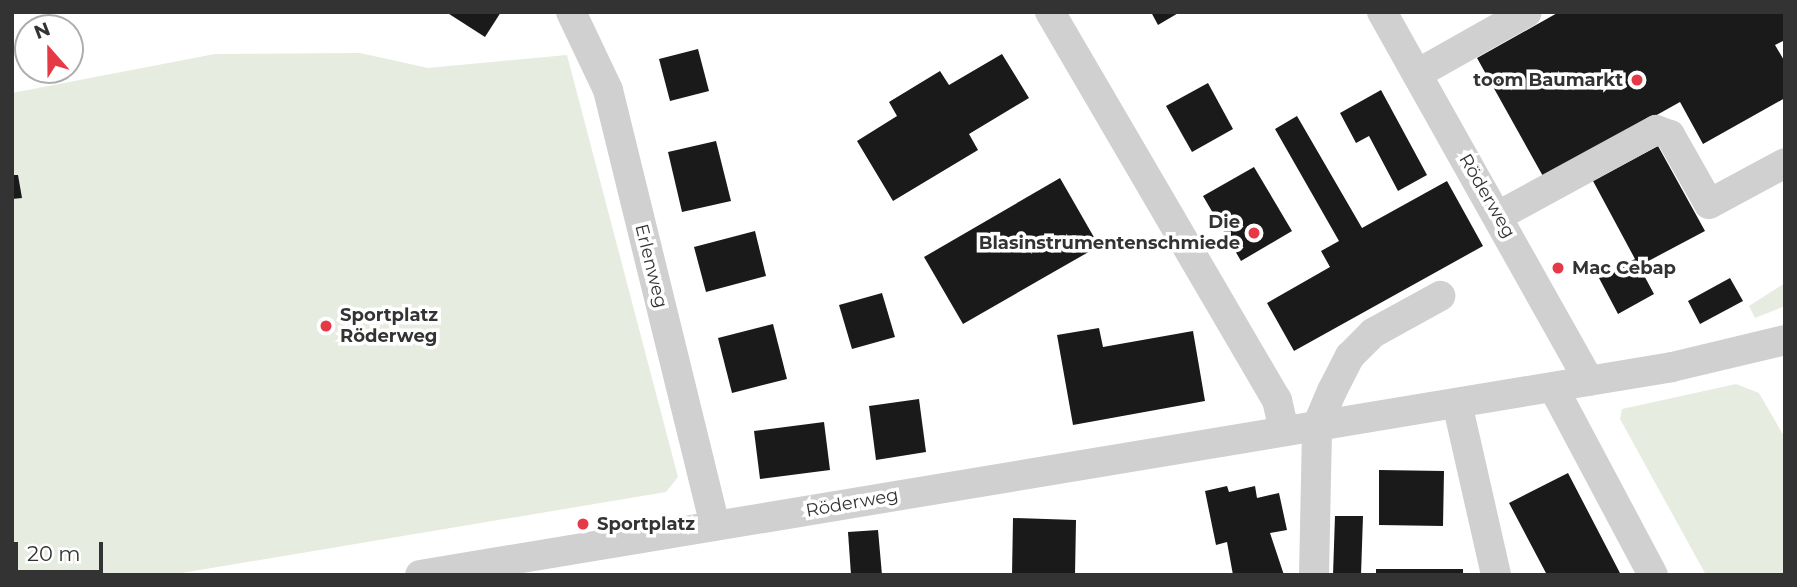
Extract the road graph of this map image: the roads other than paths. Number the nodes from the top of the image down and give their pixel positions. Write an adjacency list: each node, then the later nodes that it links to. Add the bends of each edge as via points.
1 (571, 12): 15 (street, Erlenweg, via 608,90)
2 (1050, 12): 14 (street, via 1277,400)
3 (1382, 12): 5 (street, Röderweg)
4 (1527, 12): 5 (street)
5 (1417, 74): 7 (street, Röderweg)
6 (1785, 163): 7 (street, via 1709,204 1670,135 1656,130)
7 (1497, 216): 10 (street, Röderweg)
8 (1440, 296): 13 (street, via 1373,333 1350,356)
9 (1785, 340): 10 (street, Röderweg)
10 (1589, 381): 11 (street, Röderweg)
11 (1553, 387): 12 (street, Röderweg); 19 (street)
12 (1457, 403): 13 (street, Röderweg); 18 (street)
13 (1317, 426): 14 (street, Röderweg); 17 (street)
14 (1284, 431): 15 (street, Röderweg)
15 (715, 526): 16 (street, Röderweg)
16 (440, 573)
17 (1314, 575)
18 (1496, 575)
19 (1653, 575)

